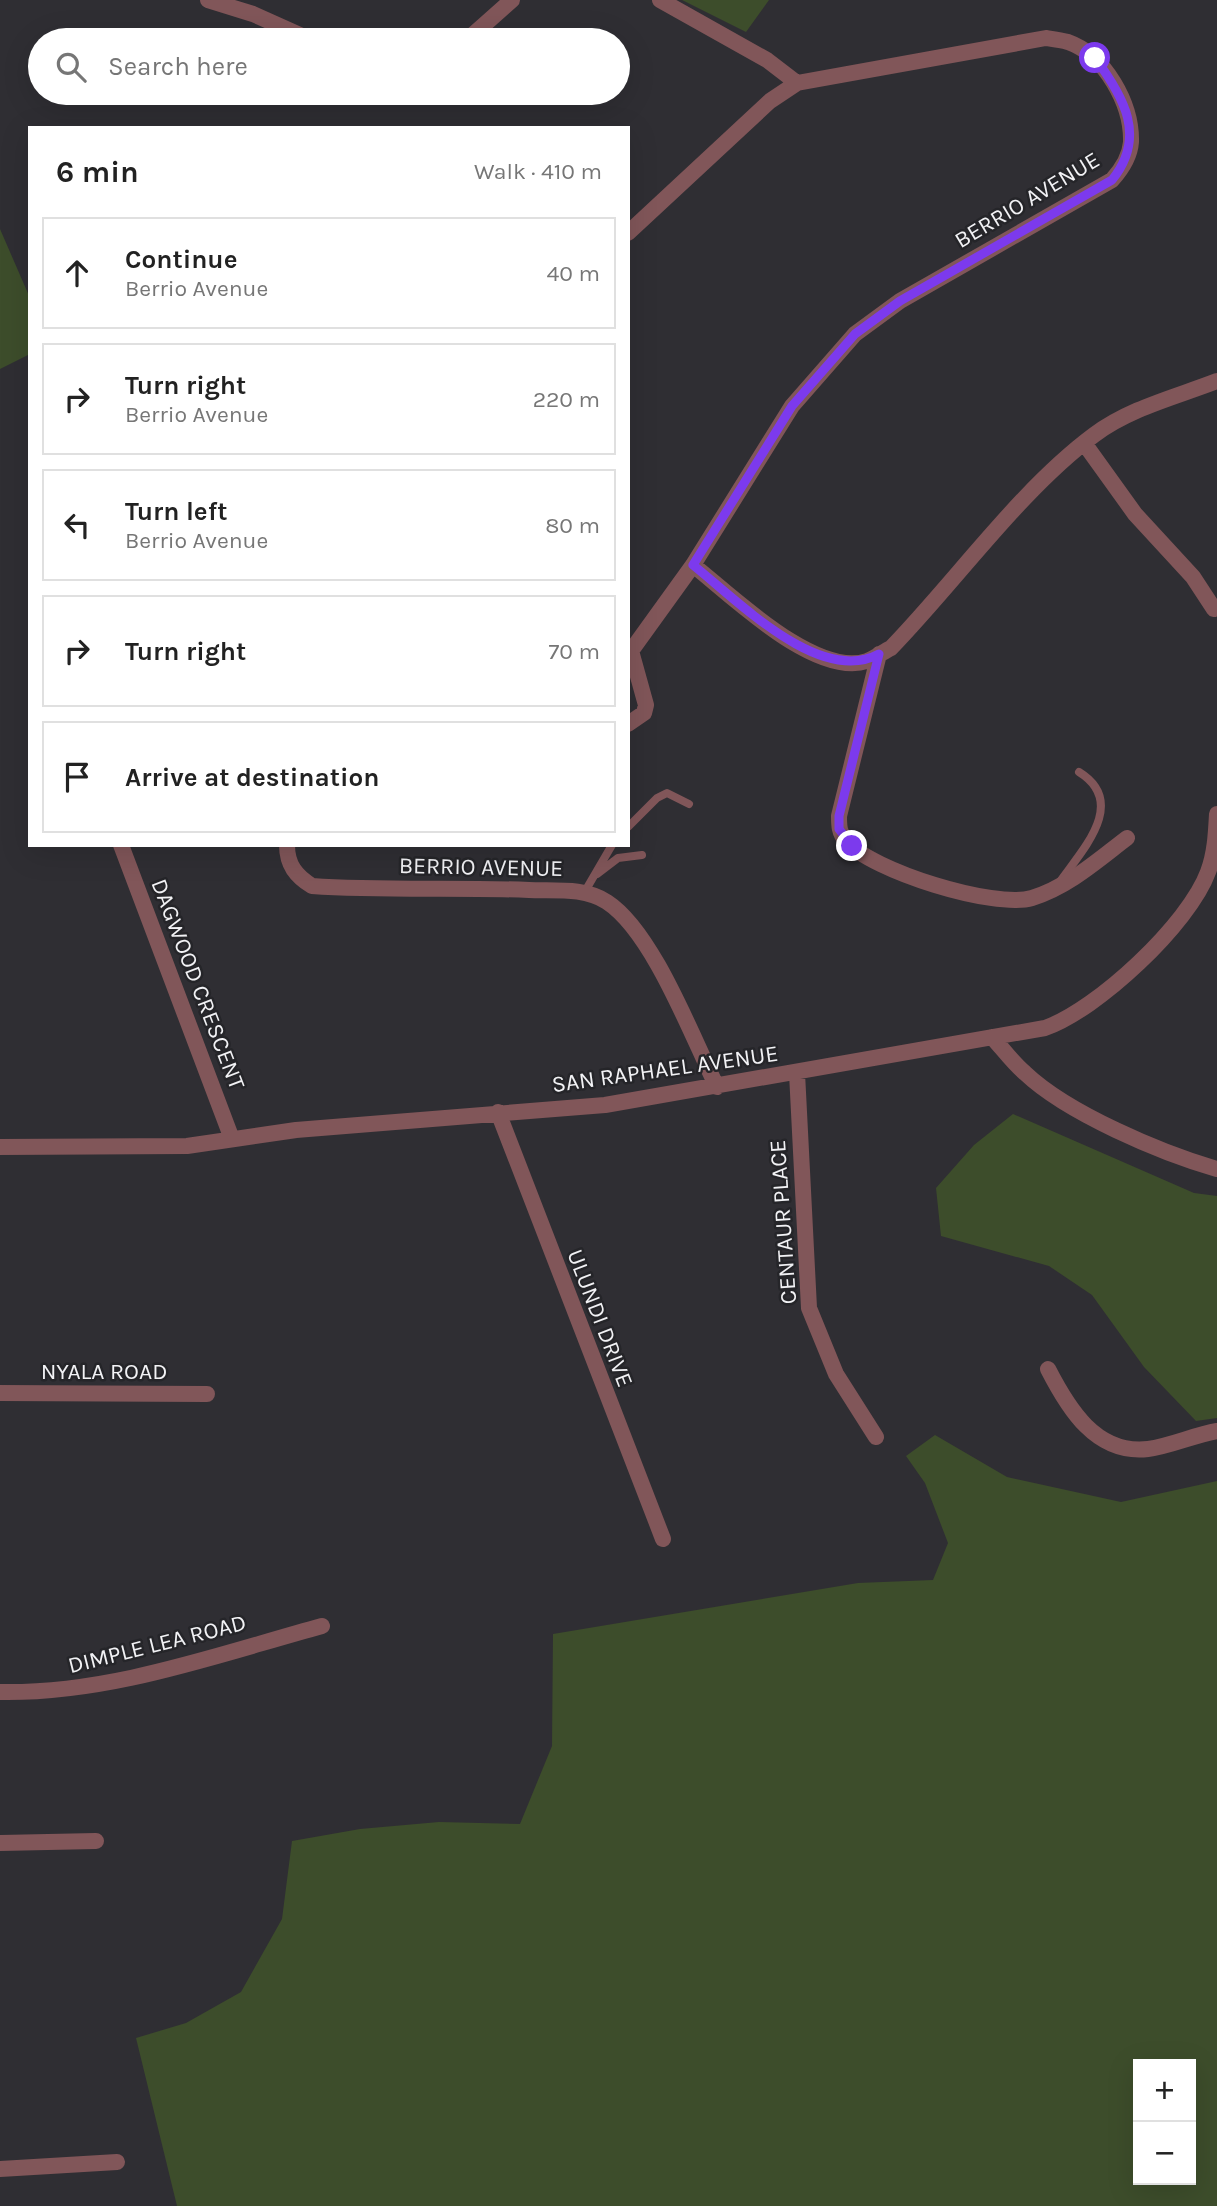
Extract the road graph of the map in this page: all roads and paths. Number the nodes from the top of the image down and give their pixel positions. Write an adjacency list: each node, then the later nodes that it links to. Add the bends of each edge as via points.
1 (208, 0): 4 (street)
2 (512, 0): 5 (street)
3 (660, 0): 6 (street, via 766,60)
4 (284, 28)
5 (480, 28)
6 (797, 83): 7 (street, BERRIO AVENUE, via 770,101); 10 (street, BERRIO AVENUE, via 1046,38 1069,42 1095,58 1116,86 1127,112 1131,144 1123,167 1112,180 900,301 855,334 792,406)
7 (630, 231)
8 (1217, 381): 9 (street, via 1124,416)
9 (1084, 443): 11 (street, via 1135,514 1193,577); 12 (street, via 1035,489 928,610 891,648)
10 (693, 565): 12 (street, via 768,625 811,652 839,662 866,662); 13 (street, BERRIO AVENUE, via 631,651 646,705 644,713)
11 (1214, 609)
12 (879, 654): 24 (street, via 839,816 844,839 876,862 914,880 1005,900 1030,899)
13 (630, 723)
14 (1079, 772): 24 (lane, via 1096,787 1102,818)
15 (689, 804): 17 (lane, via 667,793)
16 (1217, 814): 26 (street, SAN RAPHAEL AVENUE, via 1208,871 1197,894 1113,988 1065,1021)
17 (630, 825)
18 (1127, 838): 24 (street)
19 (122, 847): 30 (street, DAGWOOD CRESCENT)
20 (287, 847): 25 (street, BERRIO AVENUE, via 297,877 312,886)
21 (611, 847): 23 (lane)
22 (642, 855): 23 (lane, via 618,858)
23 (594, 876): 25 (lane)
24 (1055, 888)
25 (584, 893): 28 (street, BERRIO AVENUE, via 606,901 651,952)
26 (992, 1037): 27 (street, SAN RAPHAEL AVENUE); 32 (street, via 1025,1074 1052,1095 1095,1119)
27 (797, 1073): 28 (street, SAN RAPHAEL AVENUE); 37 (street, CENTAUR PLACE, via 809,1308 836,1374)
28 (718, 1087): 29 (street, SAN RAPHAEL AVENUE, via 606,1105)
29 (498, 1112): 30 (street, SAN RAPHAEL AVENUE); 38 (street, ULUNDI DRIVE)
30 (232, 1139): 31 (street, SAN RAPHAEL AVENUE, via 187,1146)
31 (0, 1147)
32 (1217, 1169)
33 (1048, 1368): 36 (street, via 1078,1419 1119,1448 1149,1449)
34 (0, 1393): 35 (street, NYALA ROAD)
35 (207, 1394)
36 (1217, 1431)
37 (876, 1437)
38 (663, 1539)
39 (322, 1626): 40 (street, DIMPLE LEA ROAD, via 112,1683 76,1690)
40 (0, 1692)
41 (96, 1841): 42 (street)
42 (0, 1843)
43 (117, 2162): 44 (street)
44 (0, 2169)

